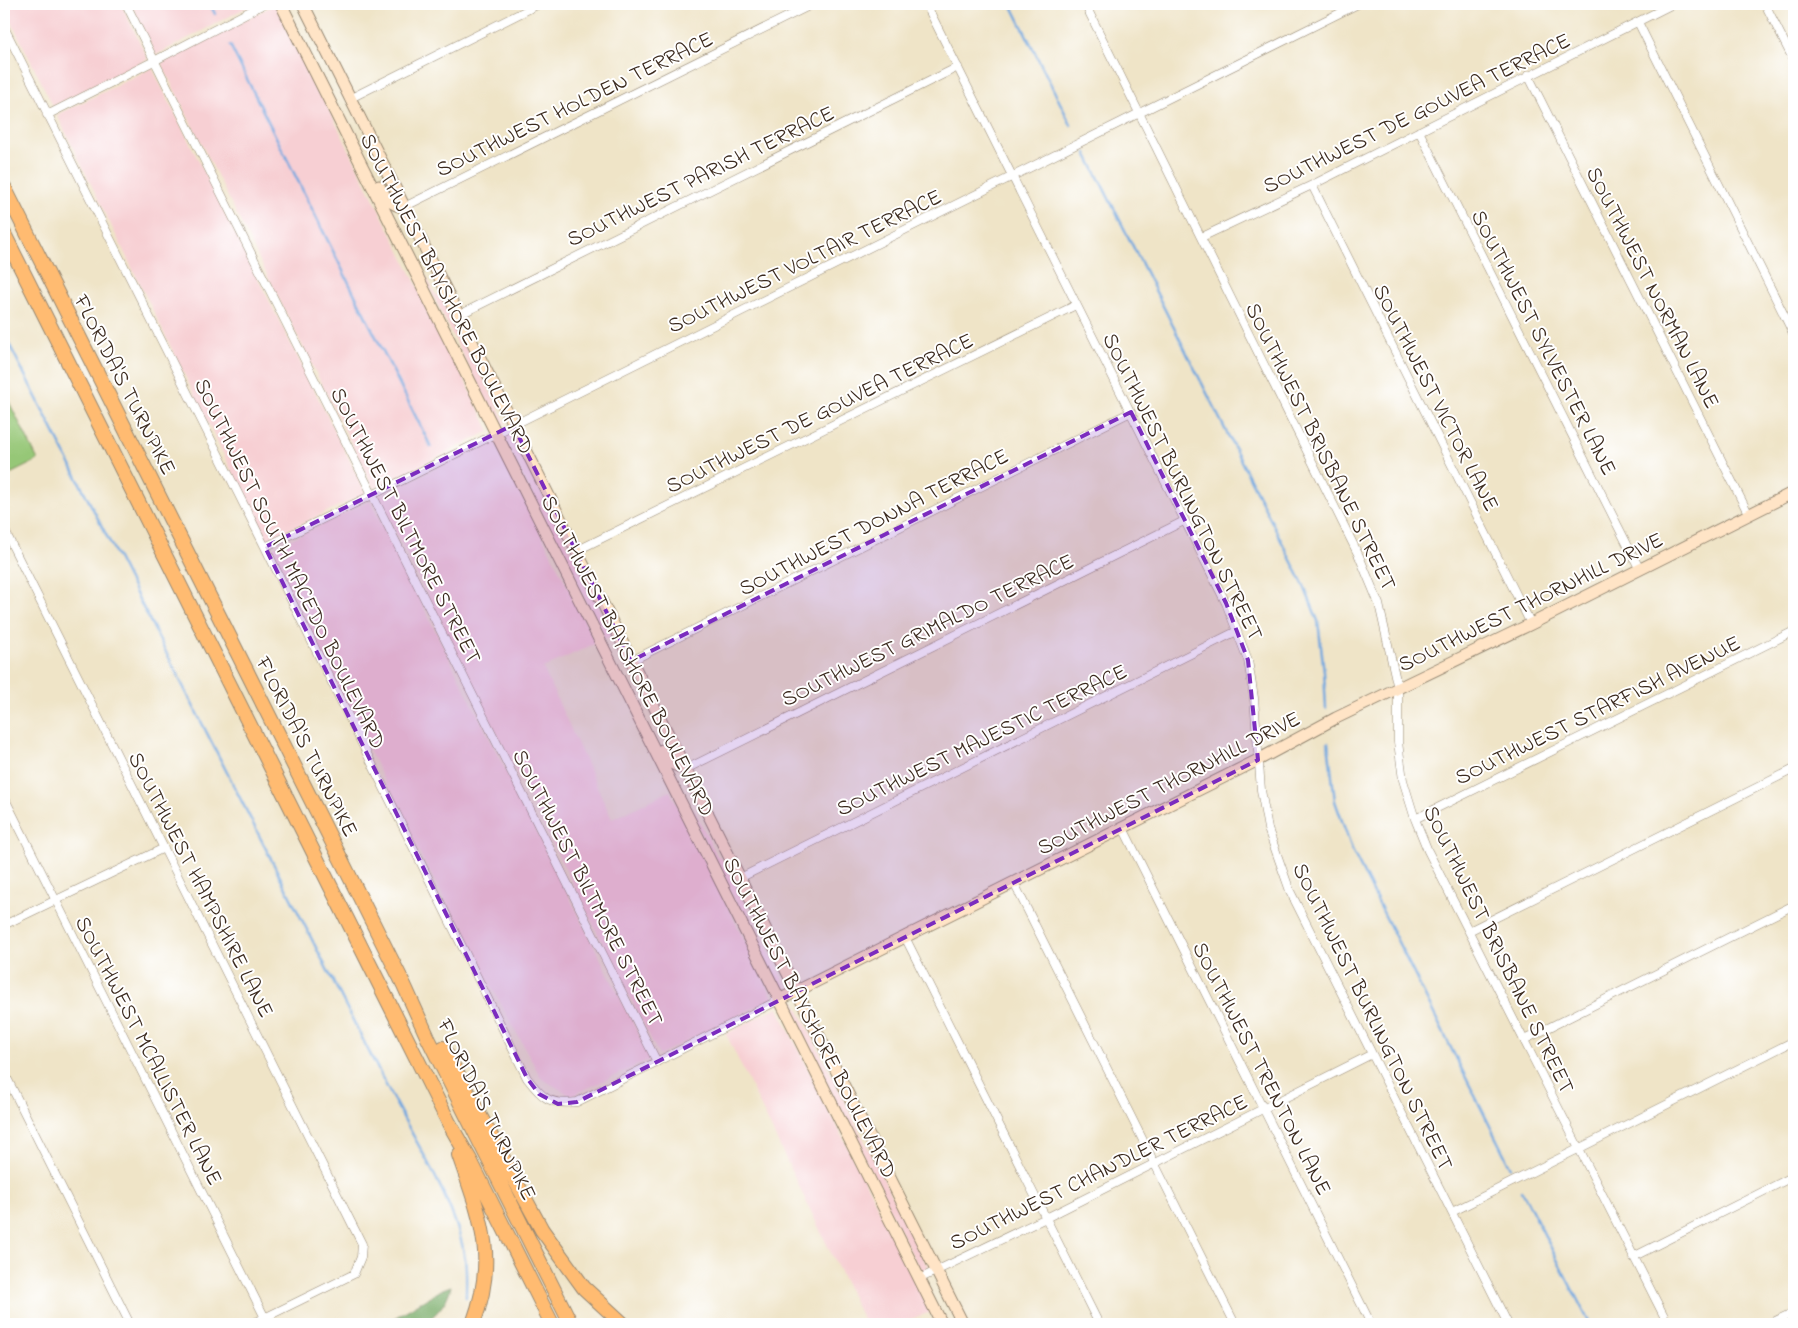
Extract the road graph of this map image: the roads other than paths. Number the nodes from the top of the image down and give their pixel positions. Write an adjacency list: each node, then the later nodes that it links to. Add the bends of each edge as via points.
1 (126, 4): 14 (street, SOUTHWEST BILTMORE STREET)
2 (264, 4): 14 (street)
3 (281, 4): 21 (main road, SOUTHWEST BAYSHORE BOULEVARD)
4 (303, 4): 18 (main road, SOUTHWEST BAYSHORE BOULEVARD)
5 (539, 4): 18 (street)
6 (813, 4): 26 (street, SOUTHWEST HOLDEN TERRACE)
7 (926, 4): 16 (street, SOUTHWEST BURLINGTON STREET)
8 (1085, 4): 19 (street, SOUTHWEST BRISBANE STREET)
9 (1358, 4): 19 (street, SOUTHWEST VOLTAIR TERRACE)
10 (1673, 4): 12 (street, SOUTHWEST DE GOUVEA TERRACE)
11 (1765, 4): 15 (street)
12 (1638, 22): 17 (street, SOUTHWEST DE GOUVEA TERRACE); 33 (street)
13 (4, 27): 20 (street, SOUTHWEST SOUTH MACEDO BOULEVARD)
14 (154, 61): 20 (street); 38 (street, SOUTHWEST BILTMORE STREET)
15 (1794, 61)
16 (958, 67): 23 (street, SOUTHWEST BURLINGTON STREET); 32 (street, SOUTHWEST PARISH TERRACE)
17 (1528, 75): 22 (street, SOUTHWEST DE GOUVEA TERRACE); 39 (street, SOUTHWEST NORMAN LANE)
18 (349, 99): 26 (main road, SOUTHWEST BAYSHORE BOULEVARD)
19 (1139, 113): 23 (street, SOUTHWEST VOLTAIR TERRACE); 29 (street, SOUTHWEST BRISBANE STREET)
20 (47, 115): 43 (street, SOUTHWEST SOUTH MACEDO BOULEVARD)
21 (344, 128): 26 (main road, via 353,133 382,194); 27 (main road, SOUTHWEST BAYSHORE BOULEVARD)
22 (1420, 131): 24 (street, SOUTHWEST DE GOUVEA TERRACE); 45 (street, SOUTHWEST SYLVESTER LANE)
23 (1012, 176): 31 (street, SOUTHWEST BURLINGTON STREET); 35 (street, SOUTHWEST VOLTAIR TERRACE)
24 (1312, 185): 29 (street, SOUTHWEST DE GOUVEA TERRACE); 46 (street, SOUTHWEST VICTOR LANE)
25 (4, 188): 68 (highway, FLORIDA'S TURNPIKE)
26 (404, 207): 30 (main road, SOUTHWEST BAYSHORE BOULEVARD)
27 (391, 224): 30 (main road, via 399,221 406,224 439,292); 36 (main road, SOUTHWEST BAYSHORE BOULEVARD)
28 (4, 234): 78 (highway, FLORIDA'S TURNPIKE)
29 (1202, 237): 50 (street, SOUTHWEST BRISBANE STREET, via 1359,556 1379,604)
30 (449, 296): 32 (main road, SOUTHWEST BAYSHORE BOULEVARD)
31 (1076, 304): 34 (street, SOUTHWEST BURLINGTON STREET); 44 (street, SOUTHWEST DE GOUVEA TERRACE)
32 (459, 315): 35 (main road, SOUTHWEST BAYSHORE BOULEVARD)
33 (1794, 335)
34 (1131, 412): 40 (street, SOUTHWEST BURLINGTON STREET); 49 (street, SOUTHWEST DONNA TERRACE)
35 (513, 425): 36 (street, SOUTHWEST VOLTAIR TERRACE); 44 (main road, SOUTHWEST BAYSHORE BOULEVARD)
36 (496, 433): 38 (street, SOUTHWEST VOLTAIR TERRACE); 51 (main road, SOUTHWEST BAYSHORE BOULEVARD)
37 (1794, 492): 39 (main road, SOUTHWEST THORNHILL DRIVE)
38 (372, 495): 43 (street, SOUTHWEST VOLTAIR TERRACE); 74 (street, SOUTHWEST BILTMORE STREET)
39 (1749, 516): 45 (main road, SOUTHWEST THORNHILL DRIVE)
40 (1184, 521): 47 (street, SOUTHWEST BURLINGTON STREET); 53 (street, SOUTHWEST GRIMALDO TERRACE)
41 (4, 529): 42 (street, SOUTHWEST HAMPSHIRE LANE)
42 (7, 545): 59 (street, SOUTHWEST HAMPSHIRE LANE)
43 (264, 547): 76 (street, SOUTHWEST SOUTH MACEDO BOULEVARD, via 527,1078 539,1094)
44 (576, 551): 49 (main road, SOUTHWEST BAYSHORE BOULEVARD)
45 (1640, 570): 46 (main road, SOUTHWEST THORNHILL DRIVE)
46 (1531, 624): 50 (main road, SOUTHWEST THORNHILL DRIVE)
47 (1237, 631): 52 (street, SOUTHWEST BURLINGTON STREET, via 1248,660); 61 (street, SOUTHWEST MAJESTIC TERRACE)
48 (1794, 631): 57 (street, SOUTHWEST STARFISH AVENUE)
49 (631, 661): 53 (main road, SOUTHWEST BAYSHORE BOULEVARD)
50 (1398, 689): 52 (main road, SOUTHWEST THORNHILL DRIVE); 57 (street, SOUTHWEST BRISBANE STREET, via 1398,742 1403,780)
51 (629, 700): 53 (main road, via 640,705 666,759); 56 (main road, SOUTHWEST BAYSHORE BOULEVARD)
52 (1258, 760): 58 (main road, SOUTHWEST THORNHILL DRIVE); 73 (street, SOUTHWEST BURLINGTON STREET, via 1268,829 1290,891)
53 (686, 769): 60 (main road, SOUTHWEST BAYSHORE BOULEVARD)
54 (1794, 769): 66 (street)
55 (4, 797): 63 (street, SOUTHWEST MCALLISTER LANE)
56 (681, 803): 60 (main road, via 690,802 697,806 721,854); 70 (main road, SOUTHWEST BAYSHORE BOULEVARD)
57 (1415, 819): 66 (street, SOUTHWEST BRISBANE STREET)
58 (1123, 828): 62 (main road, SOUTHWEST THORNHILL DRIVE); 77 (street, SOUTHWEST TRENTON LANE)
59 (164, 848): 63 (street); 88 (street, SOUTHWEST HAMPSHIRE LANE, via 362,1244 354,1274)
60 (730, 857): 61 (main road, SOUTHWEST BAYSHORE BOULEVARD)
61 (740, 878): 69 (main road, SOUTHWEST BAYSHORE BOULEVARD)
62 (1014, 883): 67 (main road, SOUTHWEST THORNHILL DRIVE); 80 (street)
63 (55, 899): 65 (street); 88 (street, SOUTHWEST MCALLISTER LANE)
64 (1794, 905): 71 (street)
65 (4, 926)
66 (1469, 930): 71 (street, SOUTHWEST BRISBANE STREET)
67 (905, 936): 69 (main road, SOUTHWEST THORNHILL DRIVE); 83 (street)
68 (404, 985): 93 (highway, FLORIDA'S TURNPIKE); 94 (highway, via 435,1032 542,1230 584,1288)
69 (797, 990): 70 (main road, SOUTHWEST THORNHILL DRIVE); 85 (main road, SOUTHWEST BAYSHORE BOULEVARD)
70 (779, 1000): 74 (street, SOUTHWEST THORNHILL DRIVE); 86 (main road, SOUTHWEST BAYSHORE BOULEVARD)
71 (1524, 1040): 79 (street, SOUTHWEST BRISBANE STREET)
72 (1794, 1041): 79 (street)
73 (1372, 1054): 77 (street, SOUTHWEST CHANDLER TERRACE); 82 (street, SOUTHWEST BURLINGTON STREET)
74 (657, 1062): 76 (street, SOUTHWEST THORNHILL DRIVE, via 577,1102)
75 (4, 1072): 89 (street)
76 (558, 1104)
77 (1263, 1109): 80 (street, SOUTHWEST CHANDLER TERRACE); 99 (street, SOUTHWEST TRENTON LANE)
78 (448, 1124): 91 (highway, via 477,1205 486,1252 486,1277); 92 (highway, FLORIDA'S TURNPIKE, via 470,1160)
79 (1578, 1150): 82 (street); 84 (street, SOUTHWEST BRISBANE STREET)
80 (1154, 1162): 83 (street, SOUTHWEST CHANDLER TERRACE); 98 (street)
81 (1794, 1176): 84 (street)
82 (1452, 1212): 100 (street, SOUTHWEST BURLINGTON STREET)
83 (1046, 1218): 85 (street, SOUTHWEST CHANDLER TERRACE); 97 (street)
84 (1634, 1257): 101 (street, SOUTHWEST BRISBANE STREET)
85 (936, 1271): 86 (street, SOUTHWEST CHANDLER TERRACE); 96 (main road, SOUTHWEST BAYSHORE BOULEVARD)
86 (919, 1279): 95 (main road, SOUTHWEST BAYSHORE BOULEVARD)
87 (1794, 1312): 102 (street)
88 (265, 1318): 90 (street)
89 (130, 1324)
90 (252, 1324)
91 (473, 1324)
92 (552, 1324)
93 (571, 1324)
94 (623, 1324)
95 (942, 1324)
96 (963, 1324)
97 (1099, 1324)
98 (1235, 1324)
99 (1371, 1324)
100 (1508, 1324)
101 (1668, 1324)
102 (1769, 1324)

